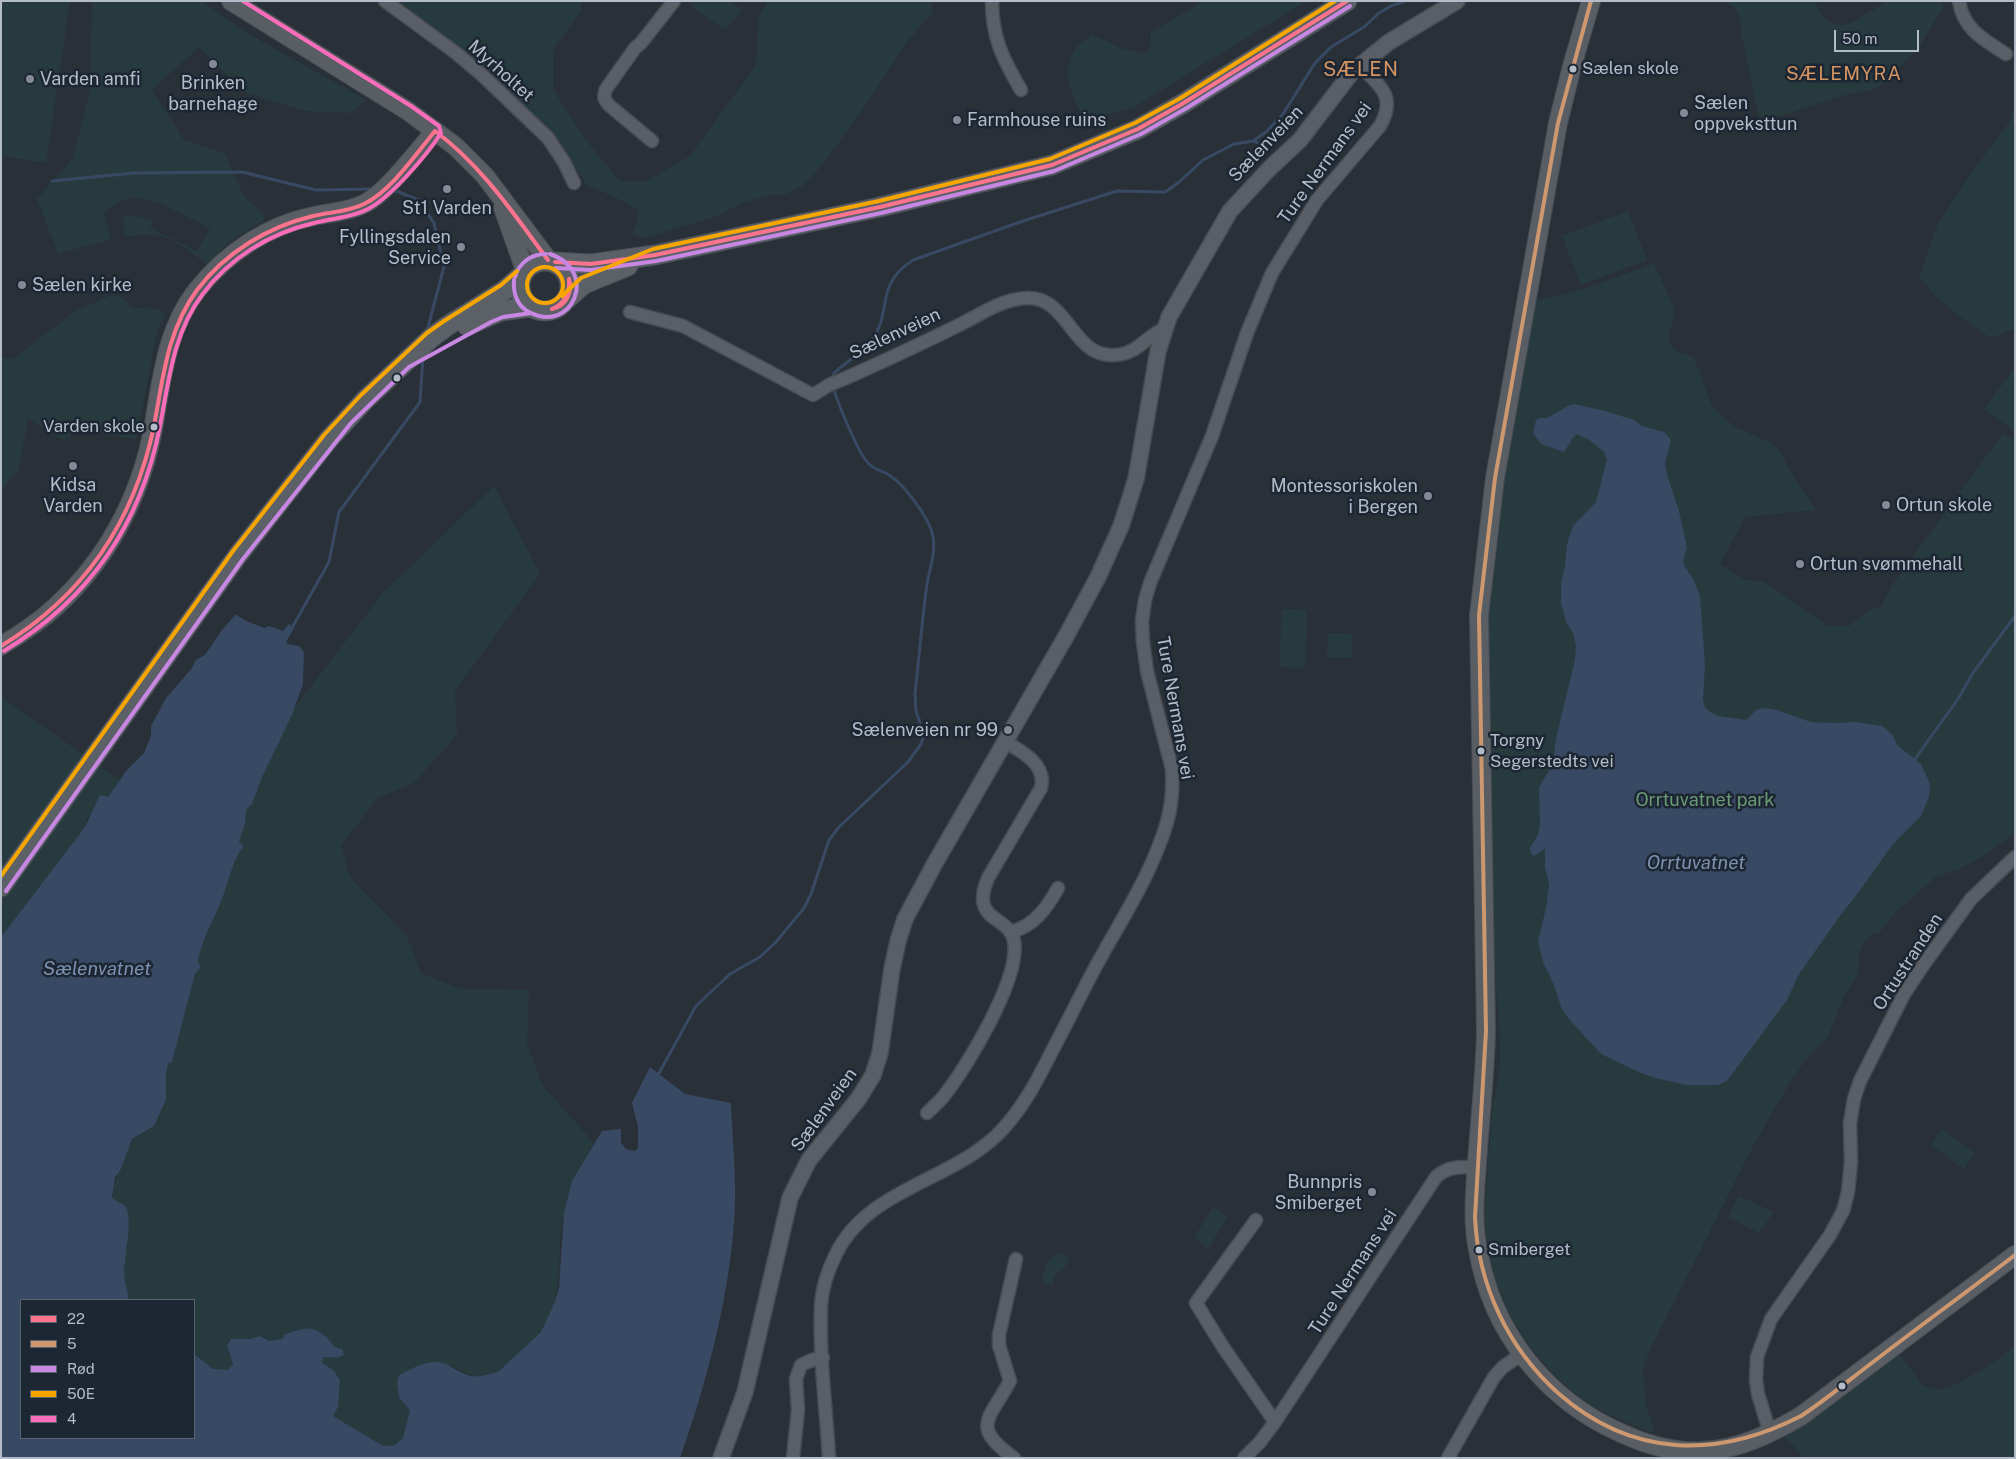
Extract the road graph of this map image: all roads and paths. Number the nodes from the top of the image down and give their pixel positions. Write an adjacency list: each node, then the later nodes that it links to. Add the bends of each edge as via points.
1 (231, 1): 12 (main road)
2 (385, 1): 14 (street, Myrholtet, via 474,68 548,138)
3 (674, 1): 13 (street, via 635,48 604,95 610,106)
4 (992, 1): 11 (street, via 996,42)
5 (1347, 1): 16 (main road, via 1138,129 1052,165 880,207)
6 (1457, 1): 10 (street, Sælenveien, via 1389,42)
7 (1591, 1): 31 (main road, via 1558,123 1495,478 1481,583 1479,693 1486,1031)
8 (1959, 1): 9 (street, via 1970,28)
9 (2006, 54)
10 (1359, 65): 22 (street, Sælenveien, via 1300,140 1230,211); 36 (street, Ture Nermans vei, via 1382,89 1388,106 1387,114 1318,200 1272,272 1247,333 1212,436 1145,600 1142,621 1147,671 1173,784 1167,821 1153,859 1037,1080 1008,1124 990,1142 962,1161 892,1197 869,1213 836,1252 821,1304)
11 (1021, 90)
12 (436, 131): 15 (main road, via 469,159); 24 (main road, via 371,200 351,209 284,224 232,255 198,289 182,314 167,351 144,467 114,536 65,598)
13 (652, 141)
14 (574, 183)
15 (500, 198): 17 (main road); 18 (main road)
16 (655, 255): 17 (main road, via 591,264); 19 (main road, via 584,284)
17 (552, 261): 18 (main road, via 534,263); 19 (main road, via 566,271 569,278)
18 (523, 273): 20 (main road, via 521,294); 23 (main road, via 498,295 447,326)
19 (566, 300): 20 (main road, via 560,306 545,311)
20 (530, 306): 23 (main road, via 488,316)
21 (630, 312): 22 (street, Sælenveien, via 683,326 813,395 989,309 1016,299 1035,298 1047,302 1083,342 1103,355 1125,354)
22 (1164, 329): 25 (street, Sælenveien, via 1136,479 1121,526 1098,577)
23 (405, 362): 27 (main road, via 346,419 272,510)
24 (1, 646)
25 (1005, 742): 29 (street, via 1038,766 1043,781 982,892 982,900 991,915); 40 (street, Sælenveien, via 935,862 906,919 892,969 880,1053 873,1075 859,1098 809,1160 790,1198 745,1392)
26 (2015, 857): 38 (street, Ortustranden, via 1971,899 1919,971 1860,1081 1850,1123 1852,1162 1843,1211 1771,1320 1761,1341 1756,1380)
27 (1, 887)
28 (1058, 888): 29 (street, via 1040,916)
29 (1011, 932): 30 (street, via 1016,950 1014,964 992,1018 942,1097)
30 (927, 1113)
31 (1476, 1167): 35 (main road, via 1474,1215 1482,1274 1498,1315); 37 (street, Ture Nermans vei, via 1456,1167 1436,1178)
32 (1256, 1220): 37 (street, via 1196,1303)
33 (2015, 1255): 38 (main road, via 1801,1416)
34 (1016, 1259): 43 (street, via 999,1335 1010,1381 989,1417 987,1430 990,1439)
35 (1522, 1354): 39 (main road, via 1540,1376 1572,1405 1613,1430 1659,1447); 45 (street, via 1494,1376)
36 (823, 1358): 41 (street, via 801,1365 796,1379 798,1410); 42 (street, Ture Nermans vei)
37 (1275, 1422): 44 (street, Ture Nermans vei)
38 (1770, 1433): 39 (main road)
39 (1718, 1454)
40 (721, 1458)
41 (793, 1458)
42 (829, 1458)
43 (1014, 1458)
44 (1244, 1458)
45 (1448, 1458)

